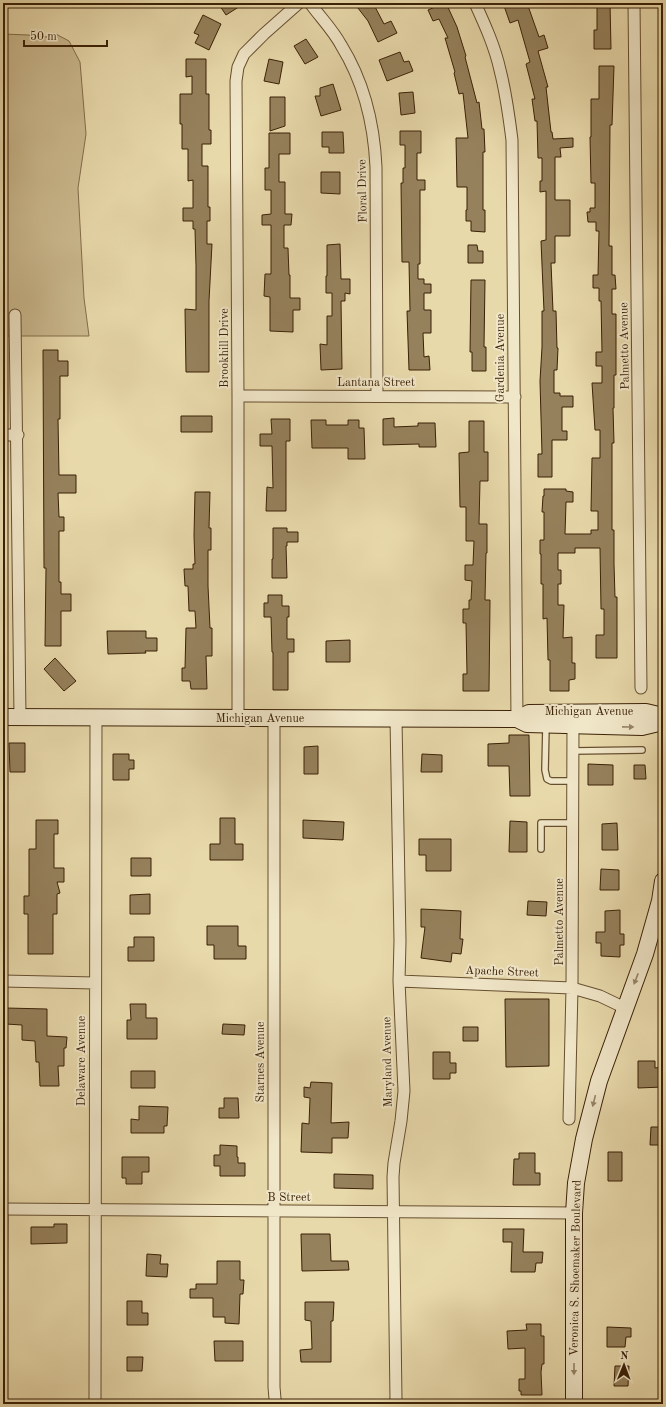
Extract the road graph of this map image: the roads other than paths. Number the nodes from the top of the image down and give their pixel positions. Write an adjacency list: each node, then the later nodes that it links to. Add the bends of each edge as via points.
1 (299, 3): 6 (street, Brookhill Drive, via 244,54 238,67)
2 (310, 3): 7 (street, Floral Drive, via 341,44 366,98 370,118 376,167)
3 (475, 3): 8 (street, Gardenia Avenue, via 500,68 512,140)
4 (634, 3): 11 (street, Palmetto Avenue)
5 (15, 315): 10 (street)
6 (238, 396): 7 (street, Lantana Street); 16 (street, Brookhill Drive)
7 (377, 396): 8 (street, Lantana Street)
8 (515, 397): 19 (street, Gardenia Avenue)
9 (3, 435): 10 (street)
10 (18, 435): 14 (street)
11 (641, 688)
12 (663, 716): 19 (street, Michigan Avenue, via 646,712 536,712)
13 (3, 717): 14 (street, Michigan Avenue)
14 (20, 717): 15 (street, Michigan Avenue)
15 (96, 718): 16 (street, Michigan Avenue); 33 (street, Delaware Avenue)
16 (238, 718): 17 (street, Michigan Avenue)
17 (274, 719): 18 (street, Michigan Avenue); 39 (street, Starnes Avenue)
18 (396, 719): 19 (street, Michigan Avenue); 32 (street, Maryland Avenue)
19 (517, 720): 21 (street, Michigan Avenue, via 528,724)
20 (663, 722): 22 (street, Michigan Avenue, one-way to 20, via 642,727)
21 (546, 725): 22 (street, Michigan Avenue); 25 (lane, via 547,779)
22 (573, 726): 24 (street, Palmetto Avenue)
23 (642, 750): 24 (lane)
24 (573, 751): 25 (street, Palmetto Avenue)
25 (573, 781): 26 (street, Palmetto Avenue)
26 (572, 823): 27 (lane, via 541,823); 34 (street, Palmetto Avenue)
27 (541, 849)
28 (663, 881): 30 (street, Veronica S. Shoemaker Boulevard)
29 (663, 937): 30 (street)
30 (647, 949): 35 (street, Veronica S. Shoemaker Boulevard, one-way to 35)
31 (3, 981): 33 (street)
32 (399, 981): 34 (street, Apache Street); 40 (street, Maryland Avenue, via 404,1091 394,1163)
33 (95, 983): 38 (street, Delaware Avenue)
34 (572, 988): 35 (street, Apache Street, via 600,996); 36 (street, Palmetto Avenue)
35 (625, 1008): 41 (street, Veronica S. Shoemaker Boulevard, one-way to 41, via 597,1088 584,1139 576,1183)
36 (568, 1119)
37 (3, 1209): 38 (street, B Street)
38 (95, 1210): 39 (street, B Street); 42 (street, Delaware Avenue)
39 (274, 1211): 40 (street, B Street); 43 (street, Starnes Avenue, via 274,1387)
40 (394, 1212): 41 (street, B Street); 44 (street, Maryland Avenue)
41 (574, 1213): 45 (street, Veronica S. Shoemaker Boulevard, one-way to 45)
42 (95, 1404)
43 (277, 1404)
44 (394, 1404)
45 (574, 1404)

